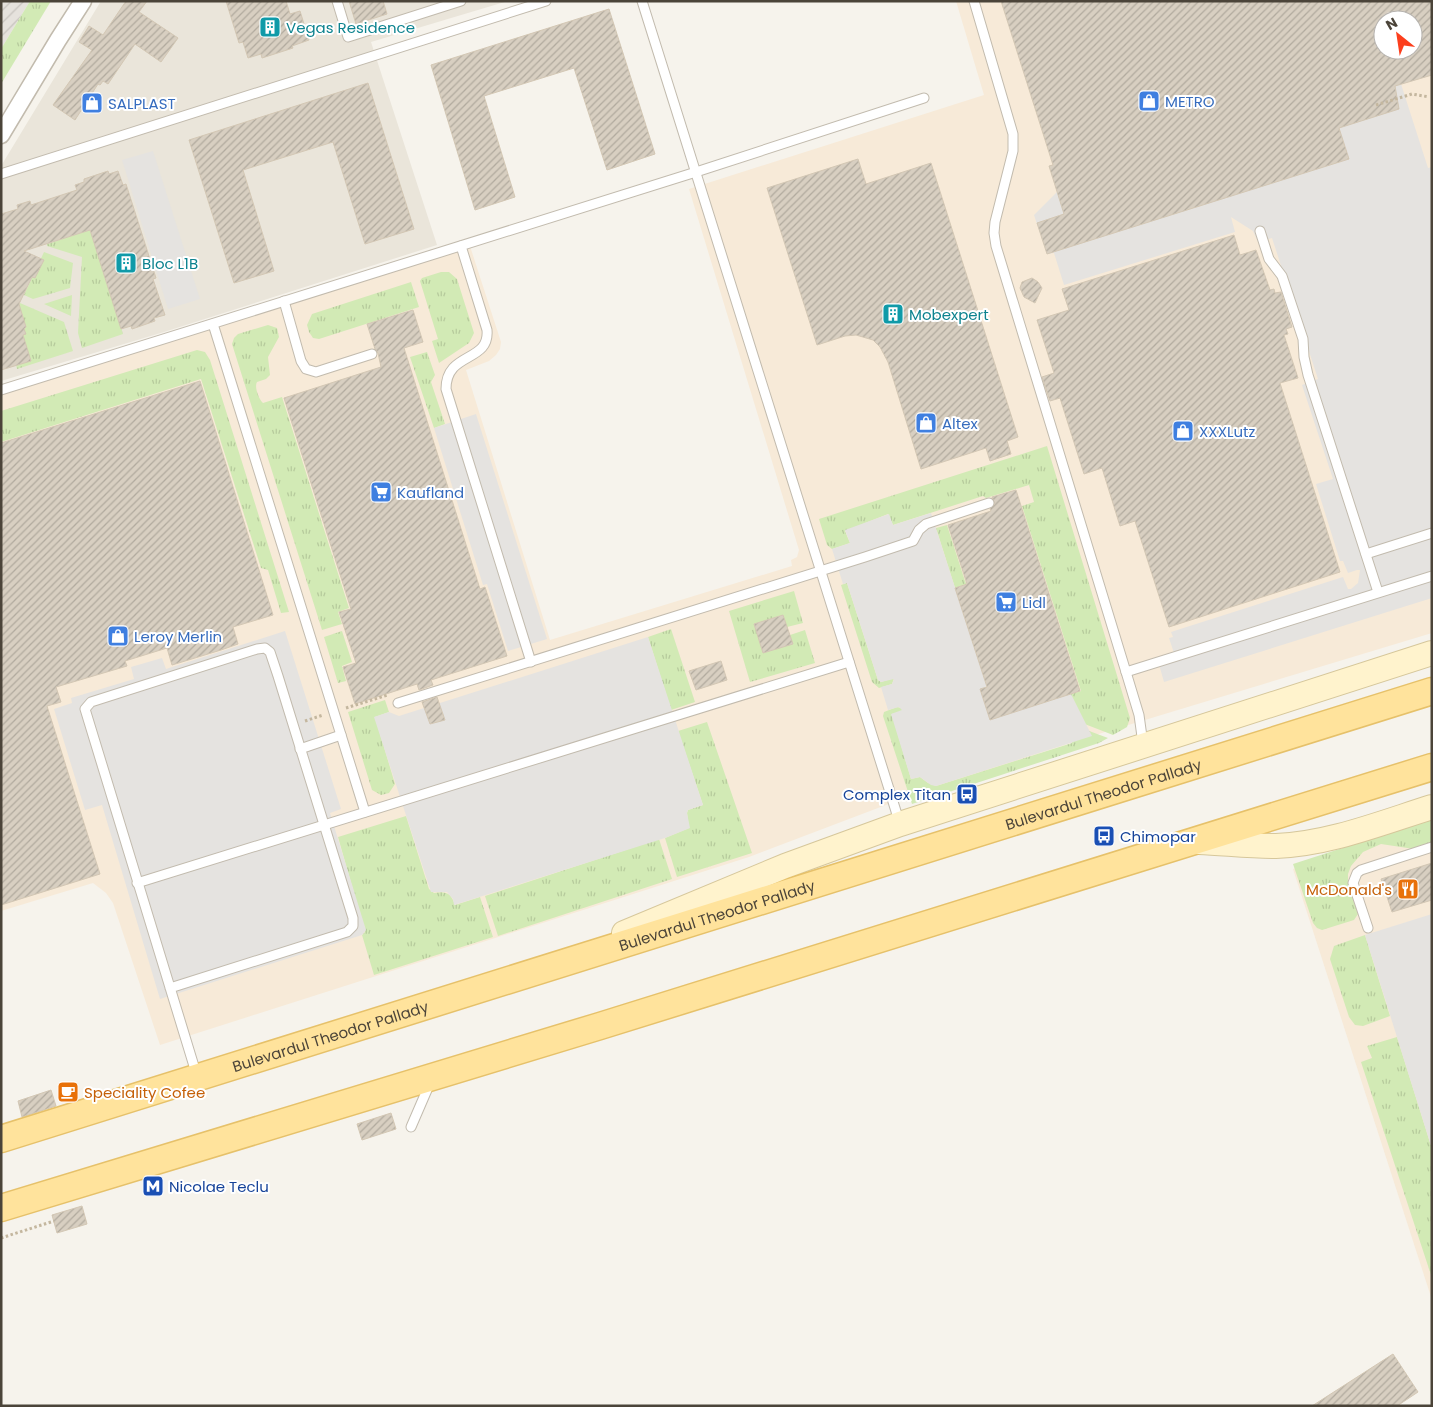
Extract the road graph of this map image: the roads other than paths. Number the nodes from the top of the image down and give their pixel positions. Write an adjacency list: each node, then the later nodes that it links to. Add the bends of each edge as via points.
1 (83, 1): 8 (street)
2 (337, 1): 3 (lane, via 348,37)
3 (461, 1)
4 (546, 1): 10 (lane)
5 (642, 1): 9 (lane)
6 (974, 1): 26 (lane, via 1013,134 1013,151 995,222 996,246)
7 (924, 98): 9 (lane)
8 (1, 135)
9 (696, 172): 12 (lane); 20 (lane)
10 (1, 174)
11 (1260, 231): 19 (lane, via 1269,259 1282,276 1302,339 1308,375)
12 (461, 246): 13 (lane); 24 (lane, via 488,338 480,350 450,371 446,389)
13 (284, 301): 14 (lane); 15 (lane, via 306,369 316,372)
14 (213, 324): 16 (lane); 29 (lane)
15 (372, 354)
16 (1, 390)
17 (989, 503): 20 (lane, via 926,524 913,541)
18 (1432, 533): 19 (lane)
19 (1366, 554): 22 (lane)
20 (820, 572): 24 (lane); 25 (lane)
21 (1432, 576): 22 (lane)
22 (1378, 592): 26 (lane)
23 (1432, 653): 30 (street)
24 (531, 662): 28 (lane)
25 (849, 662): 34 (lane); 35 (lane)
26 (1126, 672): 30 (lane)
27 (1432, 691): 41 (main road, Bulevardul Theodor Pallady)
28 (398, 703)
29 (341, 736): 31 (lane); 34 (lane)
30 (1144, 744): 35 (street)
31 (300, 749): 36 (lane); 39 (lane, via 270,652 264,648 91,702 85,709)
32 (1432, 767): 37 (main road)
33 (1432, 807): 37 (street, via 1335,837 1302,843 1276,846)
34 (365, 812): 36 (lane)
35 (900, 824): 41 (street, via 776,870 615,937)
36 (324, 825): 39 (lane); 42 (lane, via 354,918 351,929)
37 (1190, 842): 43 (main road)
38 (1432, 848): 40 (lane, via 1357,873 1353,883)
39 (137, 883): 42 (lane)
40 (1368, 928)
41 (553, 967): 44 (main road, Bulevardul Theodor Pallady)
42 (170, 988): 44 (lane)
43 (432, 1076): 45 (lane); 47 (main road)
44 (198, 1078): 46 (main road, Bulevardul Theodor Pallady)
45 (411, 1126)
46 (1, 1140)
47 (1, 1208)

